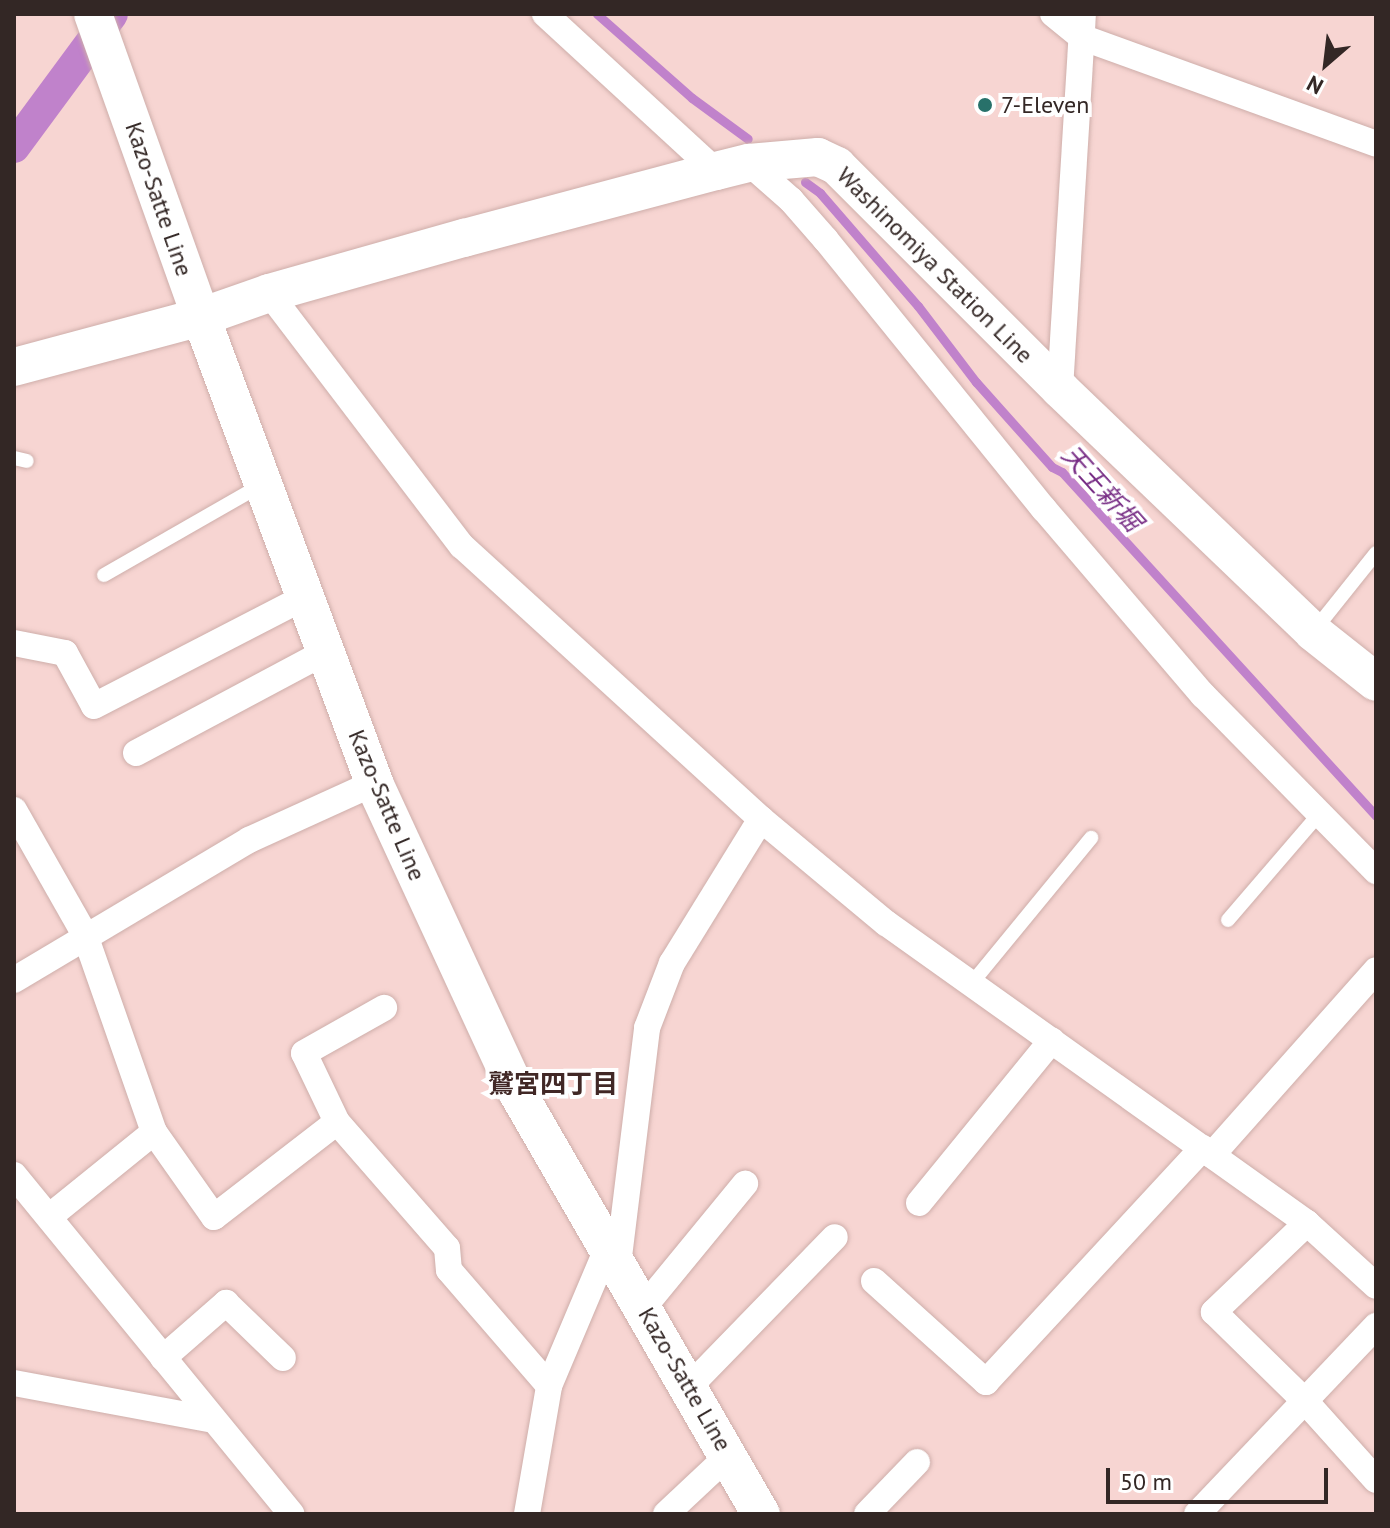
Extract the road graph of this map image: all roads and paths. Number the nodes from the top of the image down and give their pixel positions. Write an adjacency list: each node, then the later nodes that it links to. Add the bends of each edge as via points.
1 (93, 14): 8 (main road, Kazo-Satte Line)
2 (545, 14): 6 (street)
3 (1053, 14): 4 (street)
4 (1082, 25): 5 (street); 10 (street)
5 (1376, 144)
6 (733, 167): 7 (main road, Washinomiya Station Line); 10 (main road, Washinomiya Station Line, via 818,157 837,166); 22 (street, via 791,200 1203,695)
7 (269, 293): 8 (main road, Washinomiya Station Line); 23 (street, via 462,546)
8 (201, 317): 9 (main road, Washinomiya Station Line); 11 (main road, Kazo-Satte Line)
9 (14, 367)
10 (1060, 389): 15 (main road, Washinomiya Station Line)
11 (263, 483): 13 (lane); 14 (main road, Kazo-Satte Line)
12 (1376, 553): 15 (lane)
13 (104, 575)
14 (305, 597): 16 (street, via 94,706 65,653); 17 (main road, Kazo-Satte Line)
15 (1313, 632): 18 (main road, Washinomiya Station Line)
16 (14, 643)
17 (325, 652): 19 (street); 20 (main road, Kazo-Satte Line)
18 (1376, 682)
19 (136, 753)
20 (374, 783): 27 (street, via 249,840); 42 (main road, Kazo-Satte Line, via 516,1090)
21 (14, 810): 27 (street)
22 (1320, 813): 25 (street); 26 (lane)
23 (761, 819): 30 (street, via 886,923); 42 (street, via 672,963 647,1028)
24 (1091, 838): 30 (lane)
25 (1376, 871)
26 (1228, 920)
27 (85, 935): 29 (street); 34 (street)
28 (1376, 970): 35 (street)
29 (14, 980)
30 (972, 983): 32 (street)
31 (384, 1008): 33 (street, via 304,1053)
32 (1052, 1040): 35 (street); 38 (street)
33 (337, 1122): 34 (street, via 214,1217); 50 (street, via 447,1248 449,1270)
34 (154, 1132): 39 (street)
35 (1208, 1151): 40 (street); 43 (street, via 986,1382)
36 (14, 1175): 39 (street)
37 (745, 1184): 45 (street)
38 (919, 1203)
39 (49, 1217): 47 (street)
40 (1307, 1223): 44 (street); 52 (street, via 1214,1312)
41 (835, 1237): 51 (street)
42 (613, 1257): 45 (main road, Kazo-Satte Line); 50 (street)
43 (874, 1281)
44 (1376, 1286)
45 (643, 1308): 51 (main road, Kazo-Satte Line)
46 (1376, 1326): 52 (street)
47 (163, 1358): 48 (street, via 226,1303); 53 (street)
48 (283, 1358)
49 (14, 1383): 53 (street)
50 (549, 1386): 58 (street)
51 (689, 1387): 54 (main road, Kazo-Satte Line)
52 (1305, 1401): 56 (street); 62 (street)
53 (214, 1420): 57 (street)
54 (729, 1455): 59 (street); 60 (main road, Kazo-Satte Line)
55 (917, 1462): 61 (street)
56 (1376, 1480)
57 (283, 1512)
58 (527, 1514)
59 (666, 1514)
60 (761, 1514)
61 (867, 1514)
62 (1197, 1514)

